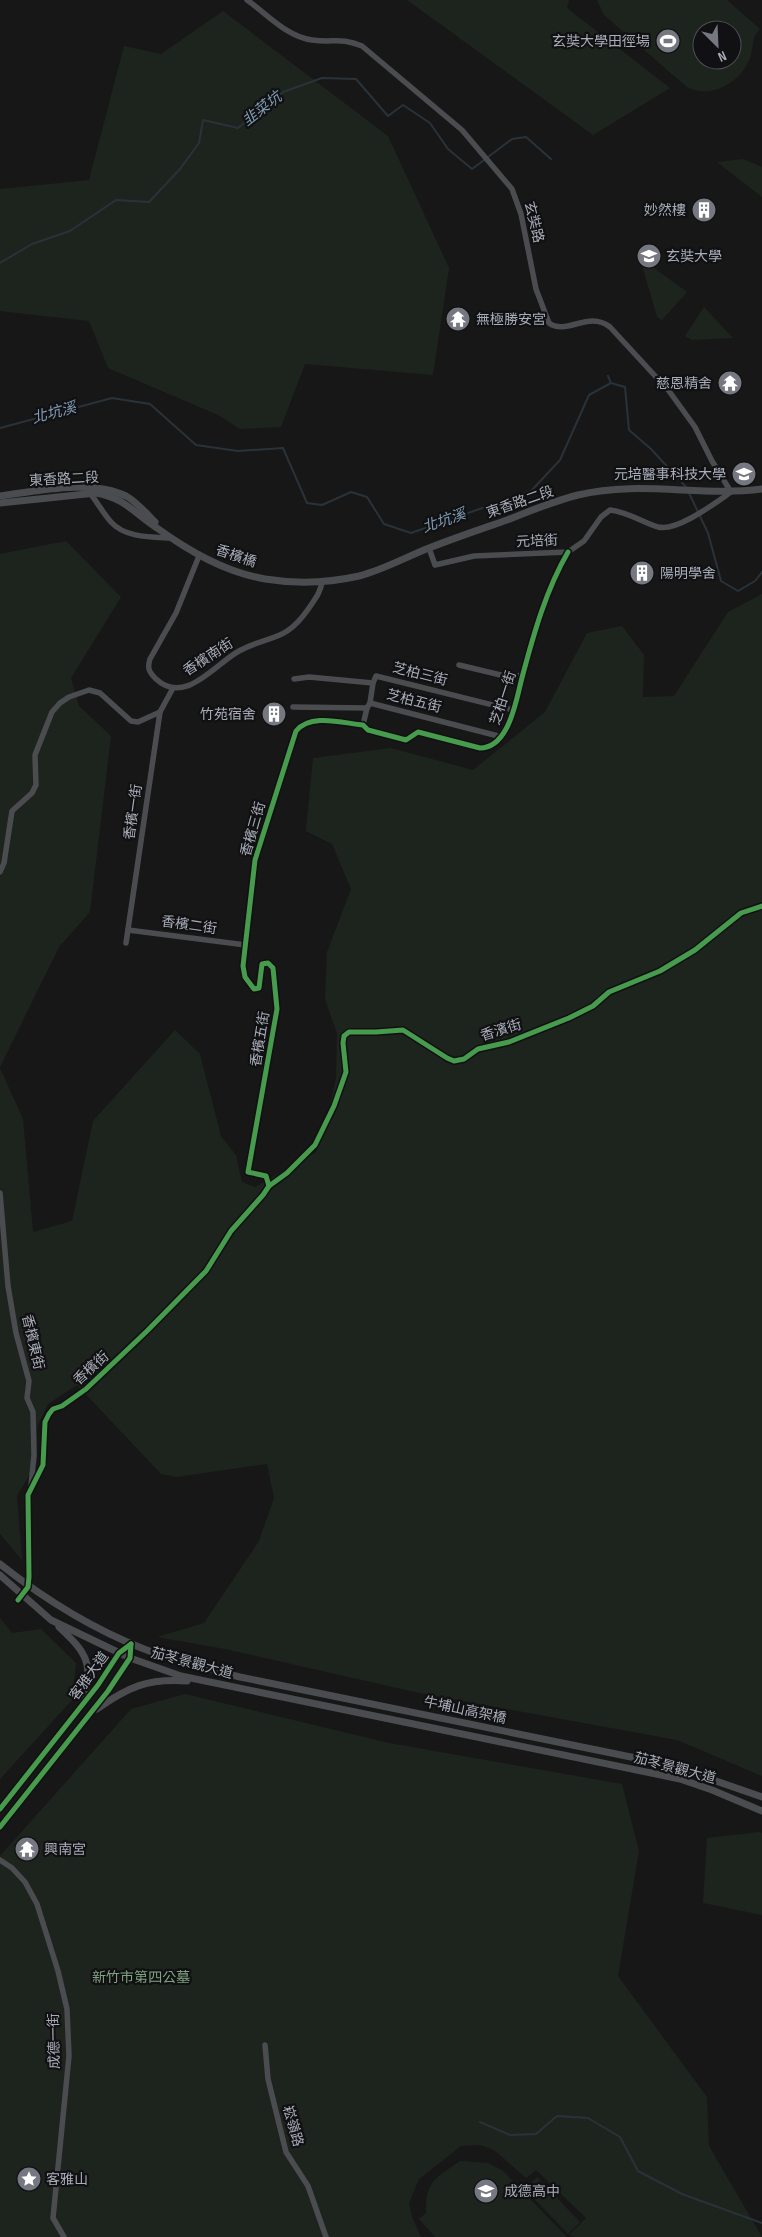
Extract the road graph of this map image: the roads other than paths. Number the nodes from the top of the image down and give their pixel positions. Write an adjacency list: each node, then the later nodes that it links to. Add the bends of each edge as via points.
1 (247, 0): 3 (street, 玄奘路, via 298,36 312,40 346,40 362,46 462,130 512,189 521,214 536,289 549,323 559,327 590,320 602,321 610,327 669,391 695,427)
2 (762, 489): 3 (street)
3 (731, 492): 8 (street, 東香路二段, via 610,489 578,495); 9 (street, 元培街, via 669,529 610,510 584,541)
4 (90, 493): 6 (street, 東香路二段); 7 (street, 東香路二段, via 111,496 125,503); 7 (street, 東香路二段, via 119,529 135,535)
5 (0, 496): 7 (street, 東香路二段, via 97,487 134,502)
6 (0, 503)
7 (171, 538): 10 (street, 東香路二段)
8 (429, 548): 9 (street, 元培街, via 435,565 474,556); 12 (street, 東香路二段, via 359,576)
9 (568, 552): 14 (street, 芝柏一街, via 550,587)
10 (199, 556): 11 (street, 香檳橋); 17 (street, 香檳南街, via 176,613 148,666 160,682)
11 (265, 579): 12 (street, 東香路二段, via 300,583)
12 (322, 581): 17 (street, 香檳南街, via 321,591 292,629 241,650 192,684)
13 (459, 665): 14 (street, via 509,677)
14 (523, 674): 20 (street, 芝柏一街)
15 (294, 679): 16 (street, 芝柏三街, via 309,677)
16 (373, 683): 18 (street); 20 (street, 芝柏三街, via 376,676)
17 (173, 688): 21 (street, 香檳一街)
18 (368, 705): 19 (street, 芝柏五街); 23 (street); 24 (street, 芝柏五街)
19 (293, 707)
20 (512, 710): 24 (street, 芝柏一街)
21 (160, 712): 25 (street, via 138,722 131,721 100,693 90,690 60,703 52,712 35,755 36,785 12,811); 27 (street, 香檳一街)
22 (302, 724): 23 (street, 芝柏一街, via 312,721); 29 (street, 香檳三街, via 296,731 255,860)
23 (363, 724): 24 (street, 芝柏一街, via 368,730 406,740 418,732 480,748 488,748)
24 (502, 737)
25 (0, 872)
26 (762, 906): 30 (street, 香濱街, via 740,913 696,950 660,971 609,992 593,1006 509,1042 478,1049 464,1059 454,1061 447,1058 403,1030 349,1032 343,1043 346,1072 315,1146)
27 (128, 930): 28 (street, 香檳一街); 29 (street, 香檳二街)
28 (126, 943)
29 (246, 946): 30 (street, 香檳五街, via 245,977 254,989 259,988 262,964 268,963 273,968 277,1009 248,1172 266,1176)
30 (269, 1186): 32 (street, 香檳街, via 231,1231 206,1271 86,1389 49,1414 45,1422 44,1465)
31 (0, 1193): 32 (street, 香檳東街, via 10,1295 29,1381 27,1398 33,1412 34,1455)
32 (28, 1495): 35 (street, 香檳街)
33 (0, 1564): 35 (street, 茄苳景觀大道)
34 (0, 1575): 36 (street, 茄苳景觀大道)
35 (28, 1587): 36 (street); 38 (street, 茄苳景觀大道)
36 (20, 1597): 37 (street, 茄苳景觀大道)
37 (51, 1620): 39 (street, 茄苳景觀大道); 43 (street, via 77,1644 89,1666)
38 (131, 1644): 39 (street, 客雅大道); 40 (street, 客雅大道); 42 (street, 茄苳景觀大道, via 170,1659 240,1677)
39 (119, 1653): 40 (street, 茄苳景觀大道); 43 (street, 客雅大道)
40 (130, 1658): 41 (street, 茄苳景觀大道); 45 (street, 客雅大道)
41 (208, 1683): 44 (street, 茄苳景觀大道); 45 (street, via 153,1681 126,1690)
42 (344, 1698): 46 (street, 牛埔山高架橋)
43 (83, 1705): 49 (street, 客雅大道)
44 (342, 1708): 47 (street, 牛埔山高架橋)
45 (91, 1714): 51 (street, 客雅大道)
46 (581, 1747): 48 (street, 茄苳景觀大道, via 670,1765)
47 (579, 1758): 50 (street, 茄苳景觀大道, via 680,1779)
48 (762, 1797)
49 (0, 1809)
50 (762, 1811)
51 (0, 1827)
52 (0, 1860): 54 (street, 成德一街, via 24,1882 37,1904 67,2009 69,2056 53,2218)
53 (265, 2045): 55 (street, 崧嶺路, via 268,2079 286,2152 308,2186)
54 (64, 2237)
55 (326, 2237)

